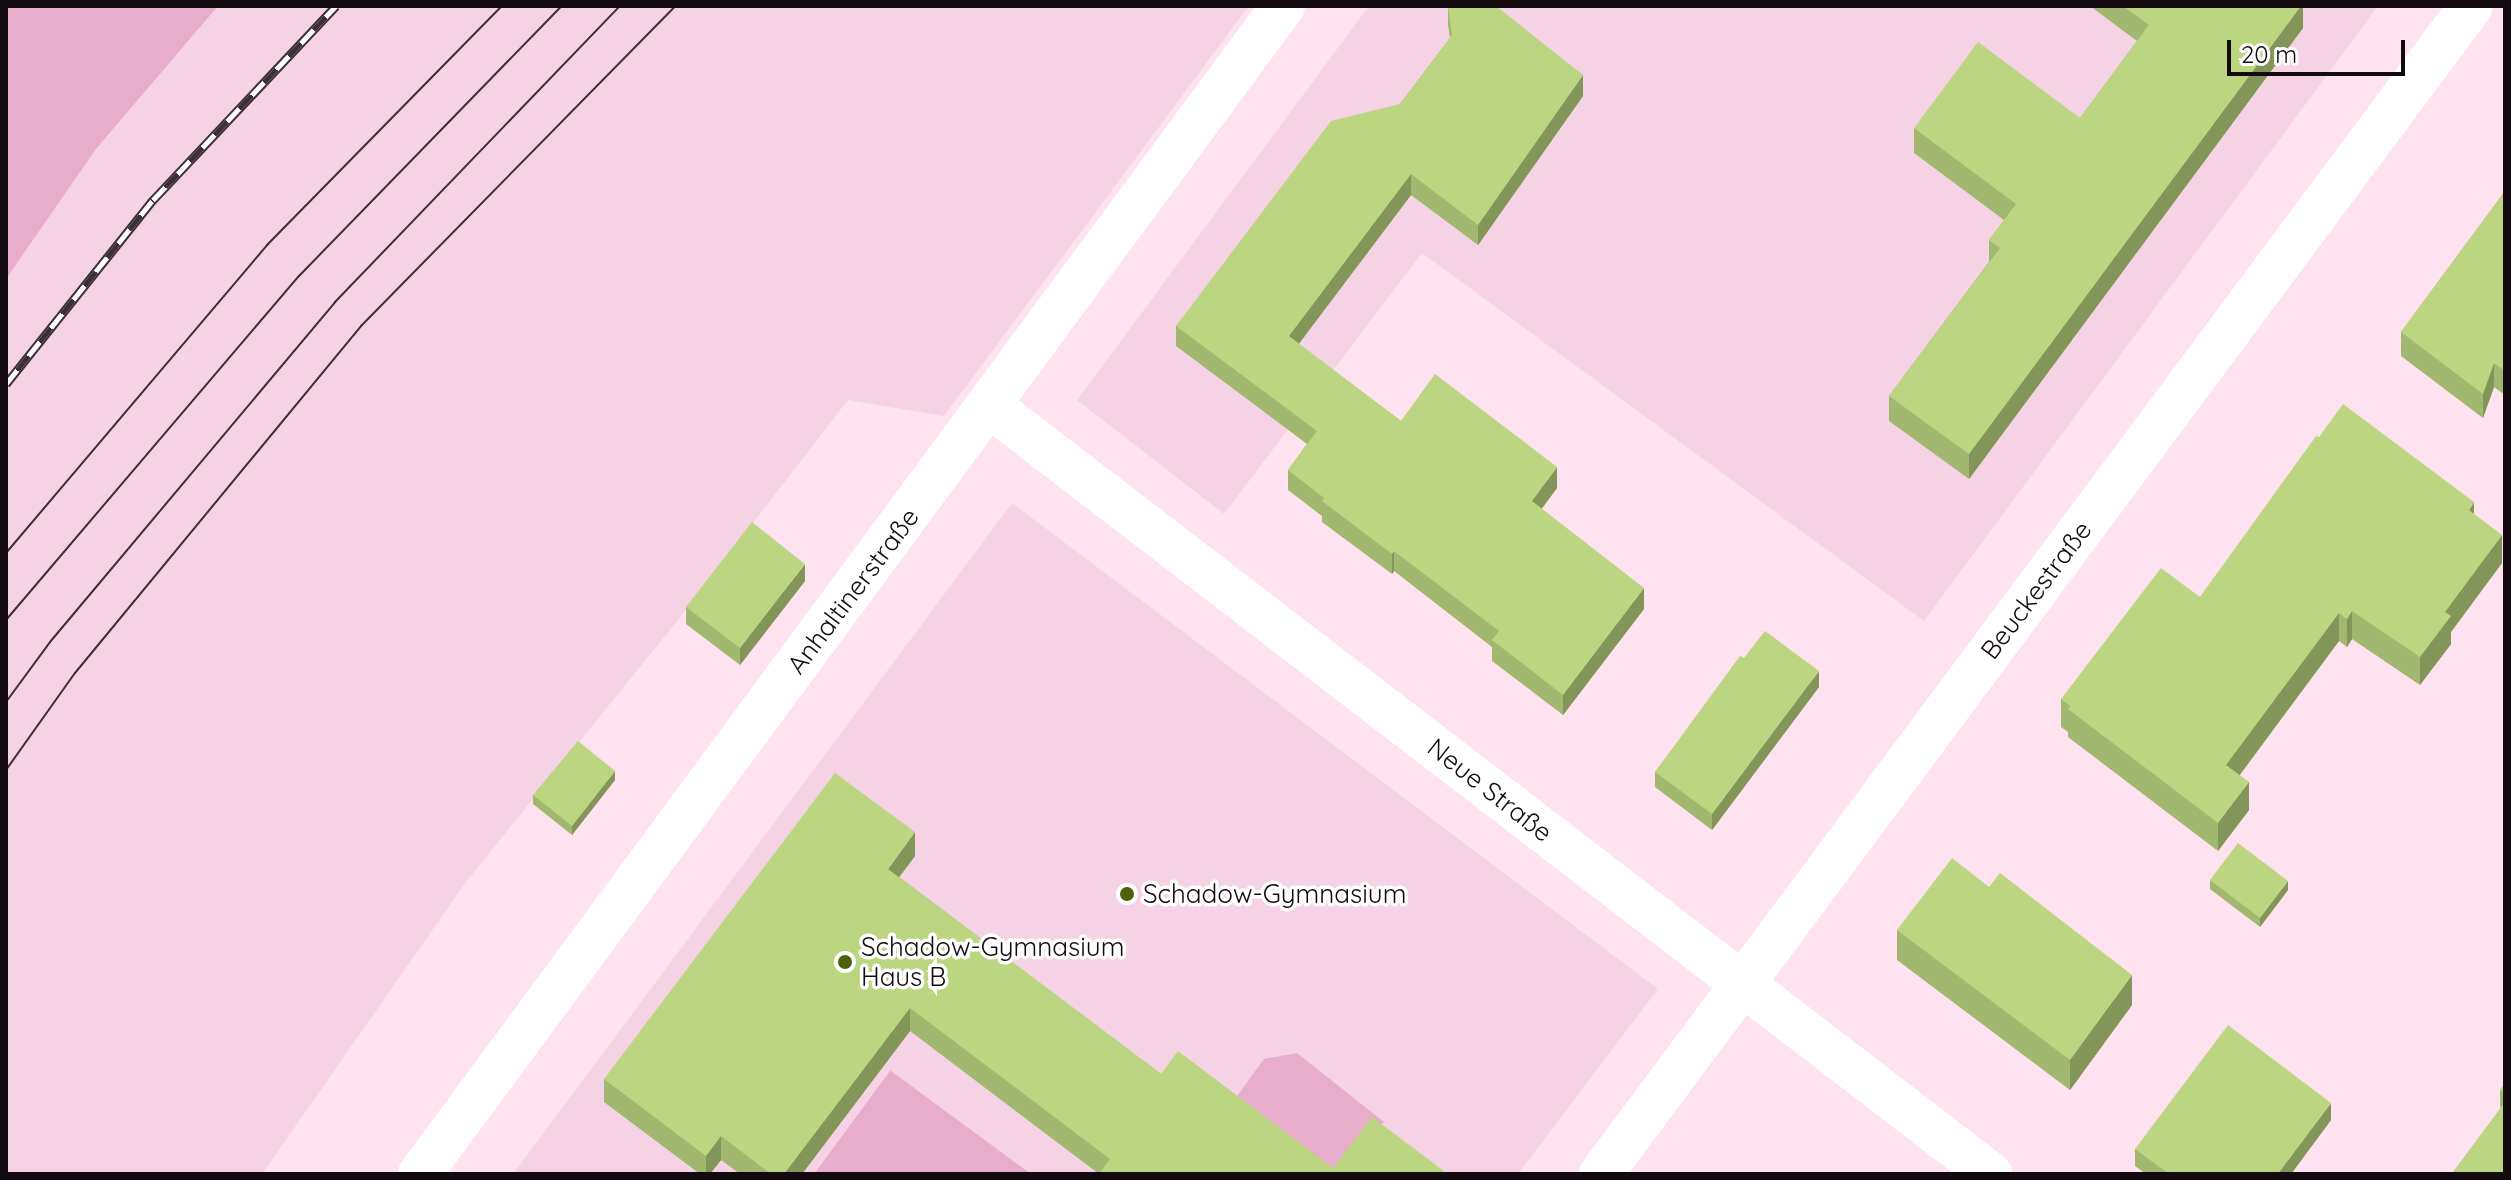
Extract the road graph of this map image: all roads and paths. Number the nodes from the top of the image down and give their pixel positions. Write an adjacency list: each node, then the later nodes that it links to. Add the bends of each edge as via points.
1 (1283, 6): 3 (street, Anhaltinerstraße)
2 (2471, 6): 4 (street, Beuckestraße)
3 (990, 406): 4 (street, Neue Straße); 5 (street, Anhaltinerstraße)
4 (1741, 983): 6 (street, Beuckestraße); 7 (street, Neue Straße)
5 (420, 1174)
6 (1601, 1174)
7 (1990, 1174)

